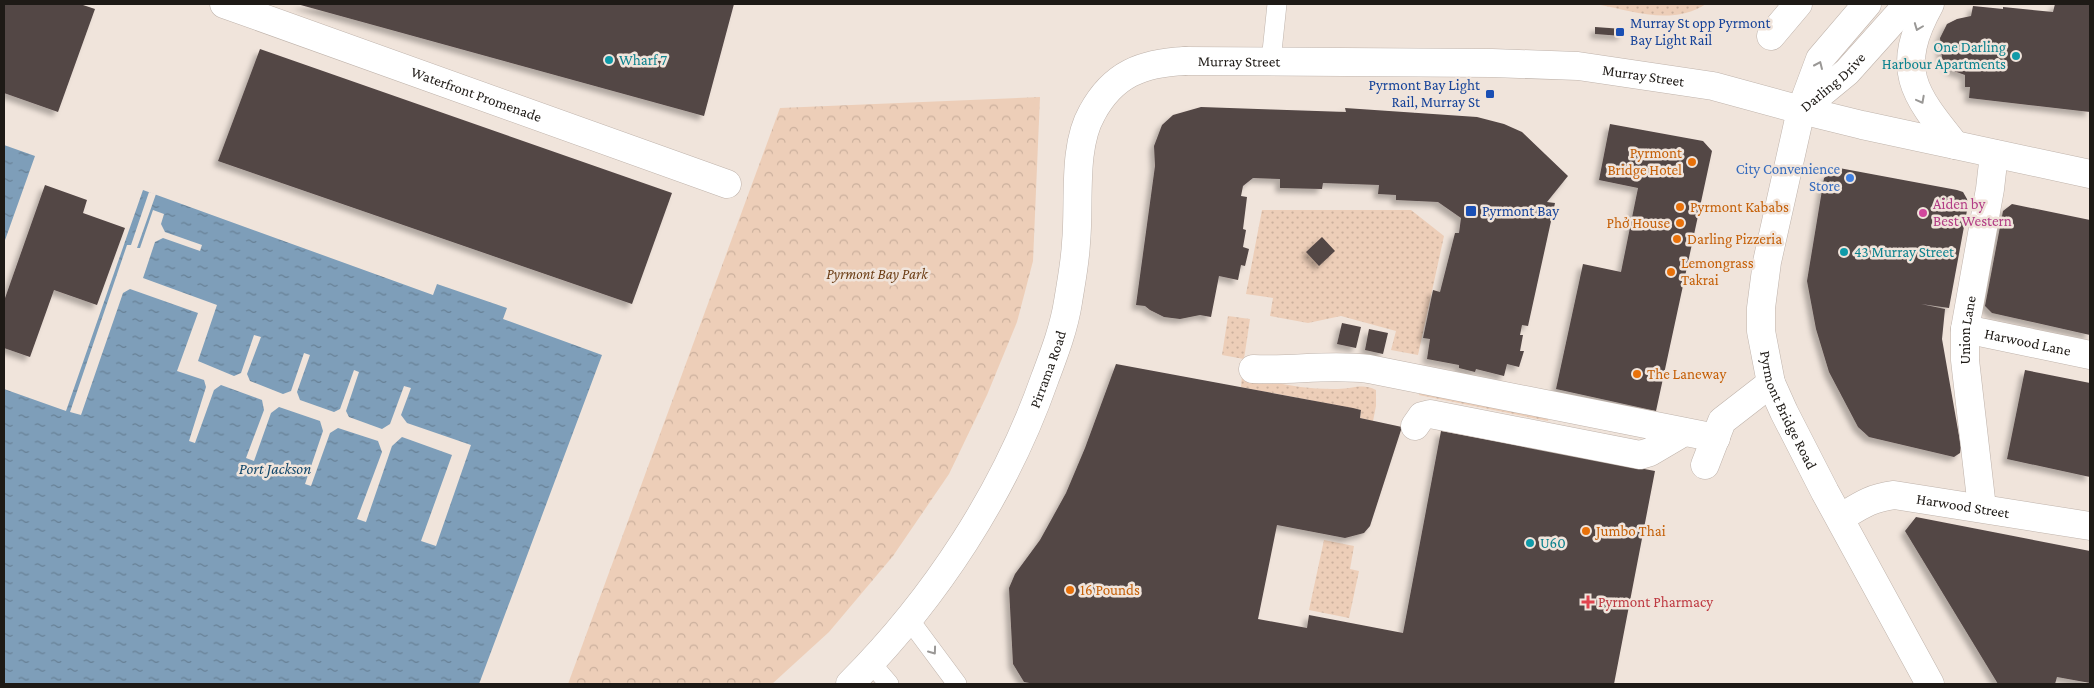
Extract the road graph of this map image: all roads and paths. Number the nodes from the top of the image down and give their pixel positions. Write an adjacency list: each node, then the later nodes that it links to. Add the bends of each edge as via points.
1 (224, 4): 14 (street, Waterfront Promenade)
2 (1277, 4): 9 (lane)
3 (1798, 4): 7 (street)
4 (1867, 4): 10 (street, Darling Drive, one-way to 4, via 1820,59)
5 (1908, 4): 10 (street, Darling Drive, via 1847,72)
6 (1930, 4): 11 (street, one-way to 11, via 1914,36 1910,65 1912,78 1925,108)
7 (1771, 36)
8 (1185, 61): 9 (street, Murray Street); 26 (street, Pirrama Road, via 1151,64 1135,70 1109,89 1091,114 1081,148 1076,244 1067,309 1037,402 984,510 951,562)
9 (1271, 61): 10 (street, Murray Street, via 1578,66 1713,86)
10 (1801, 110): 11 (street, Murray Street); 18 (street, Pyrmont Bridge Road, via 1762,285 1762,331)
11 (1955, 145): 12 (street, Murray Street)
12 (1994, 154): 13 (street, Murray Street); 15 (street, Union Lane)
13 (2090, 174)
14 (727, 184)
15 (1965, 329): 16 (street, Harwood Lane); 23 (street, Union Lane, via 1965,360)
16 (2090, 355)
17 (1253, 368): 20 (street, via 1354,367)
18 (1771, 383): 21 (street, via 1722,421); 24 (street, Pyrmont Bridge Road)
19 (1415, 426): 20 (street, via 1422,416 1430,414 1640,456)
20 (1684, 432): 21 (street)
21 (1716, 438): 22 (street)
22 (1705, 465)
23 (1982, 508): 24 (street, Harwood Street, via 1894,495 1868,500); 25 (street, Harwood Street)
24 (1840, 518): 31 (street, Pyrmont Bridge Road)
25 (2090, 526)
26 (908, 618): 27 (street, Pirrama Road); 30 (lane, one-way to 30)
27 (871, 663): 28 (street, Pirrama Road); 29 (lane)
28 (850, 684)
29 (889, 684)
30 (956, 684)
31 (1930, 684)

